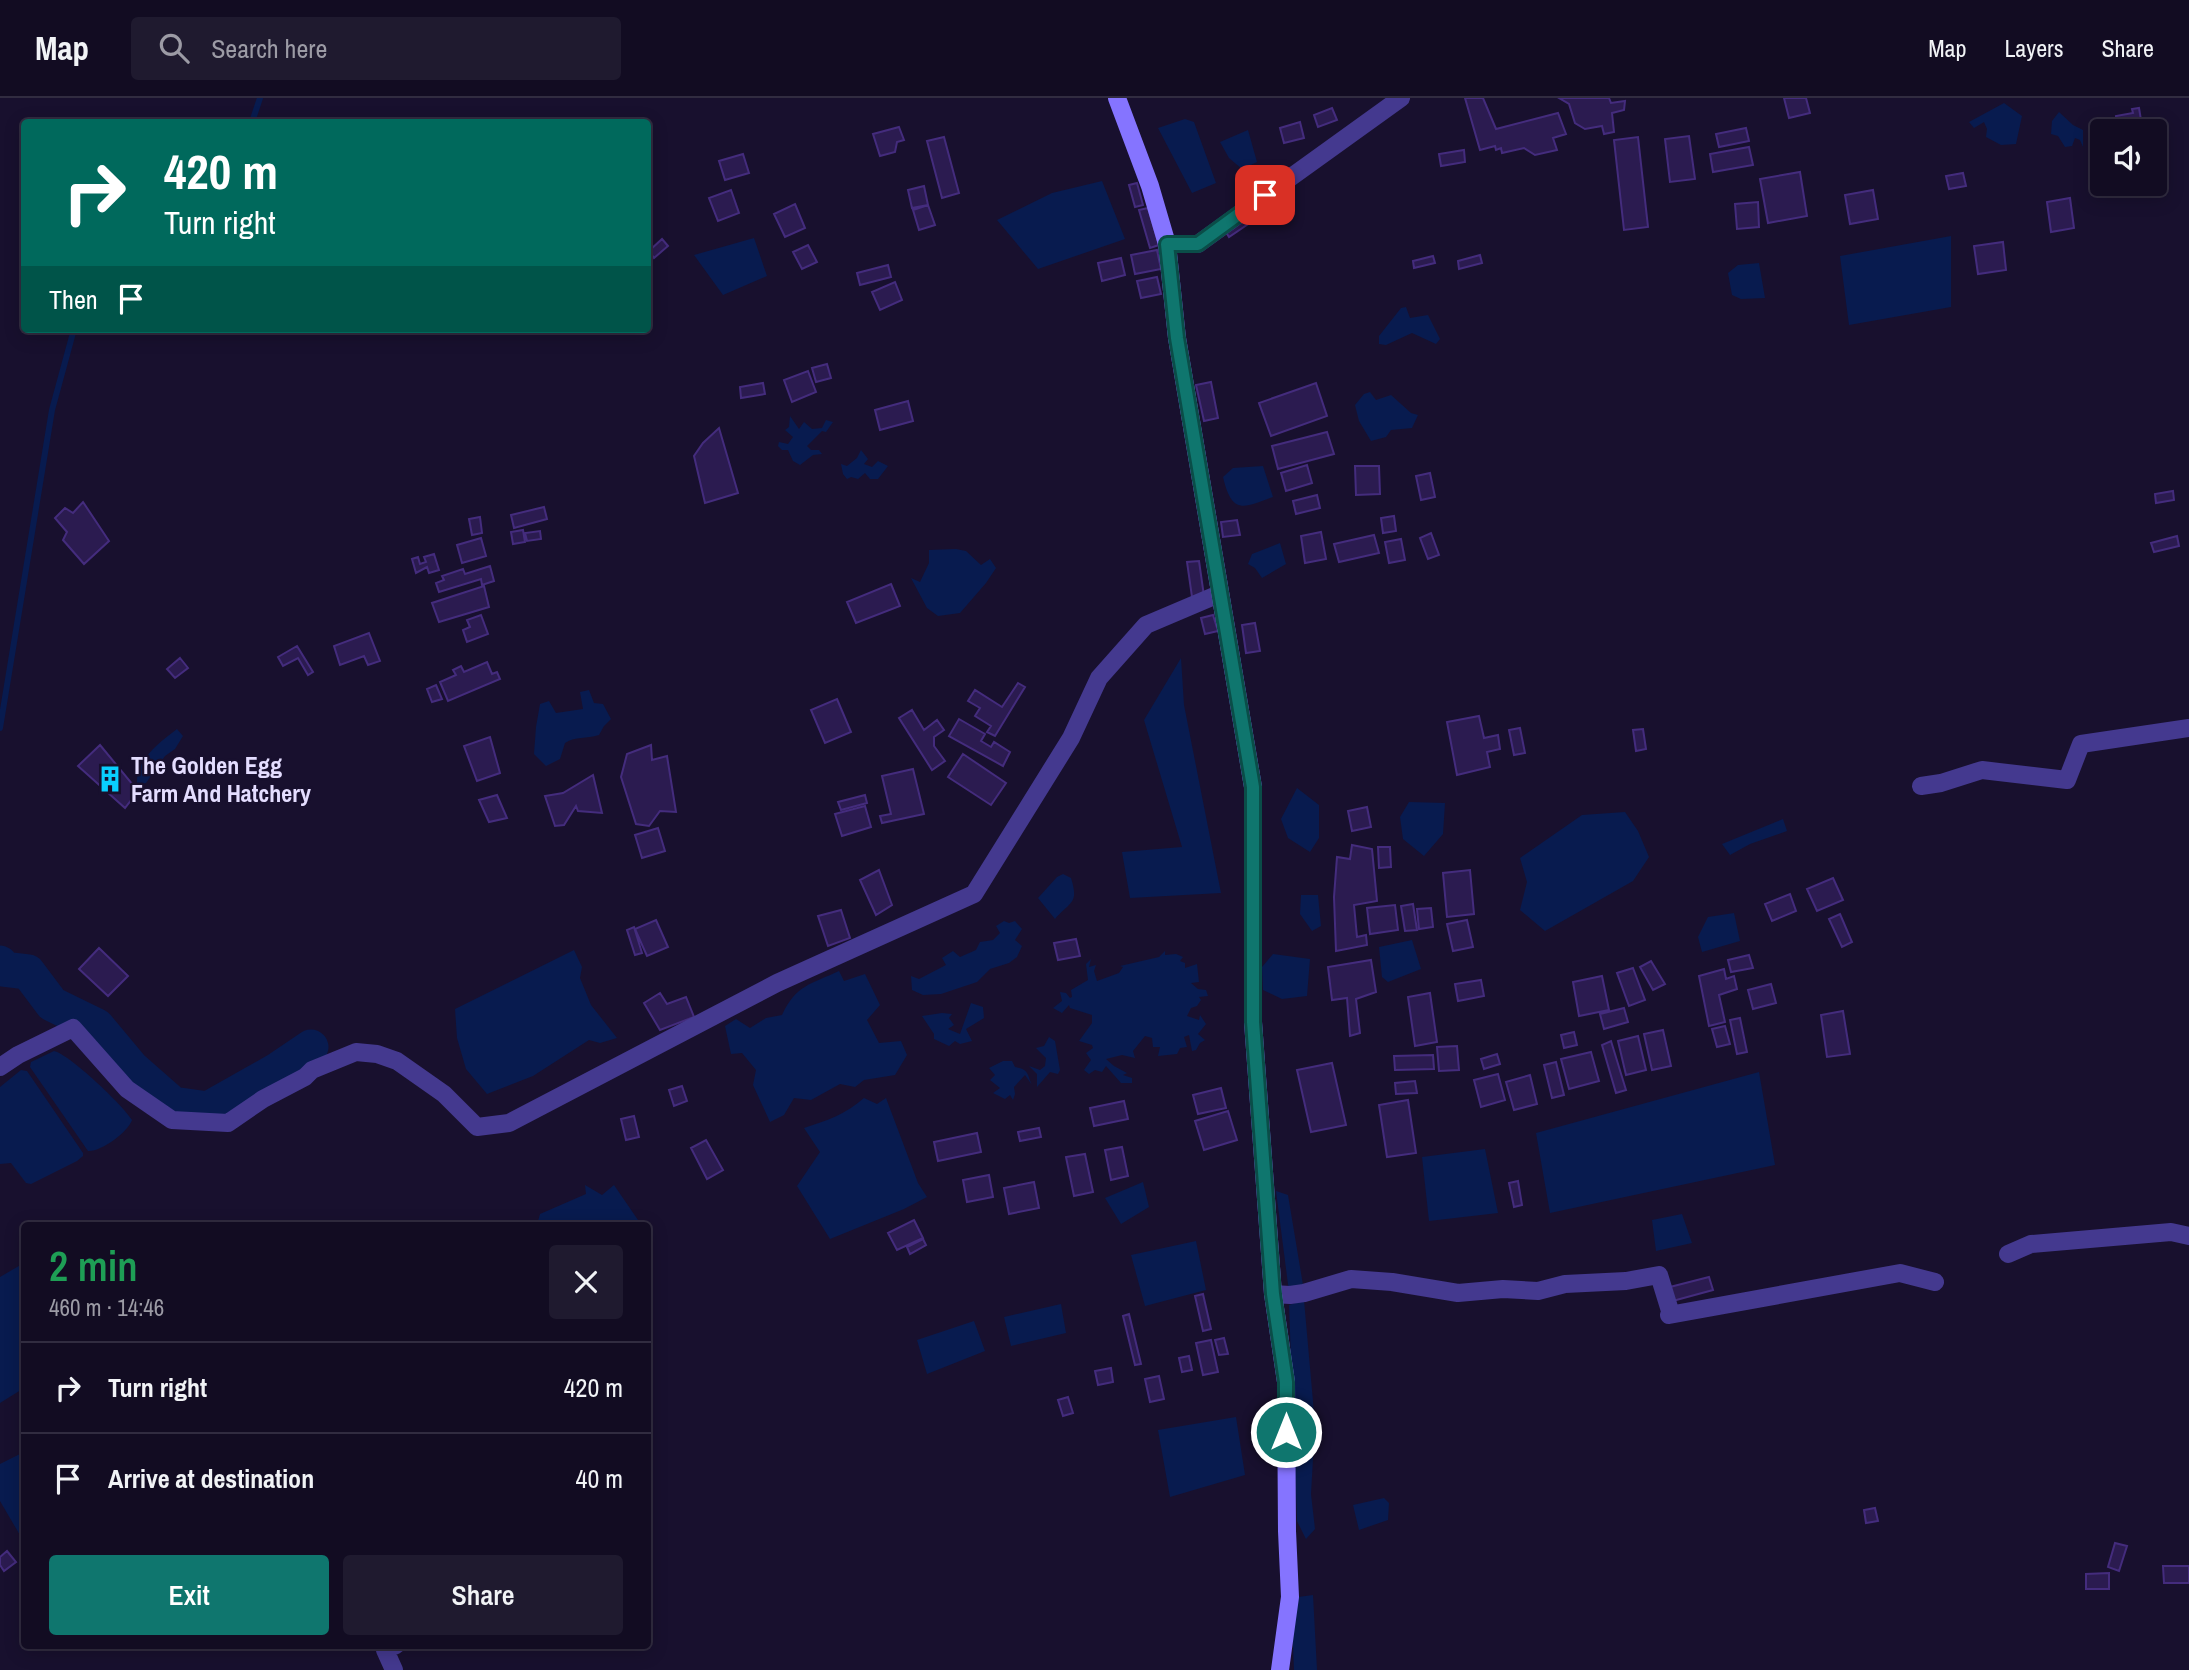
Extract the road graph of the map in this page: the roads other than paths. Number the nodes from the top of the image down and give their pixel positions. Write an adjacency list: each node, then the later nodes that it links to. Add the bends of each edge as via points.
1 (1117, 98): 3 (main road)
2 (1401, 98): 3 (street, via 1198,244)
3 (1167, 244): 4 (main road, via 1177,338)
4 (1219, 594): 7 (street, via 1146,625 1099,678 1071,738 974,894 777,983 509,1123 477,1128 434,1088 397,1061 377,1054 356,1052 334,1059 228,1123 172,1120 127,1089 72,1028); 11 (main road, via 1253,787 1253,1022)
5 (2189, 728): 6 (street, via 2081,744 2067,780 1982,770)
6 (1921, 786)
7 (0, 1067)
8 (2189, 1236): 9 (street, via 2171,1232 2031,1244)
9 (2008, 1254)
10 (1936, 1282): 11 (street, via 1900,1273 1669,1315 1659,1275 1538,1291 1458,1293 1351,1279 1304,1293)
11 (1273, 1294): 14 (main road, via 1286,1382 1290,1597)
12 (387, 1649): 13 (street)
13 (394, 1670)
14 (1280, 1670)

